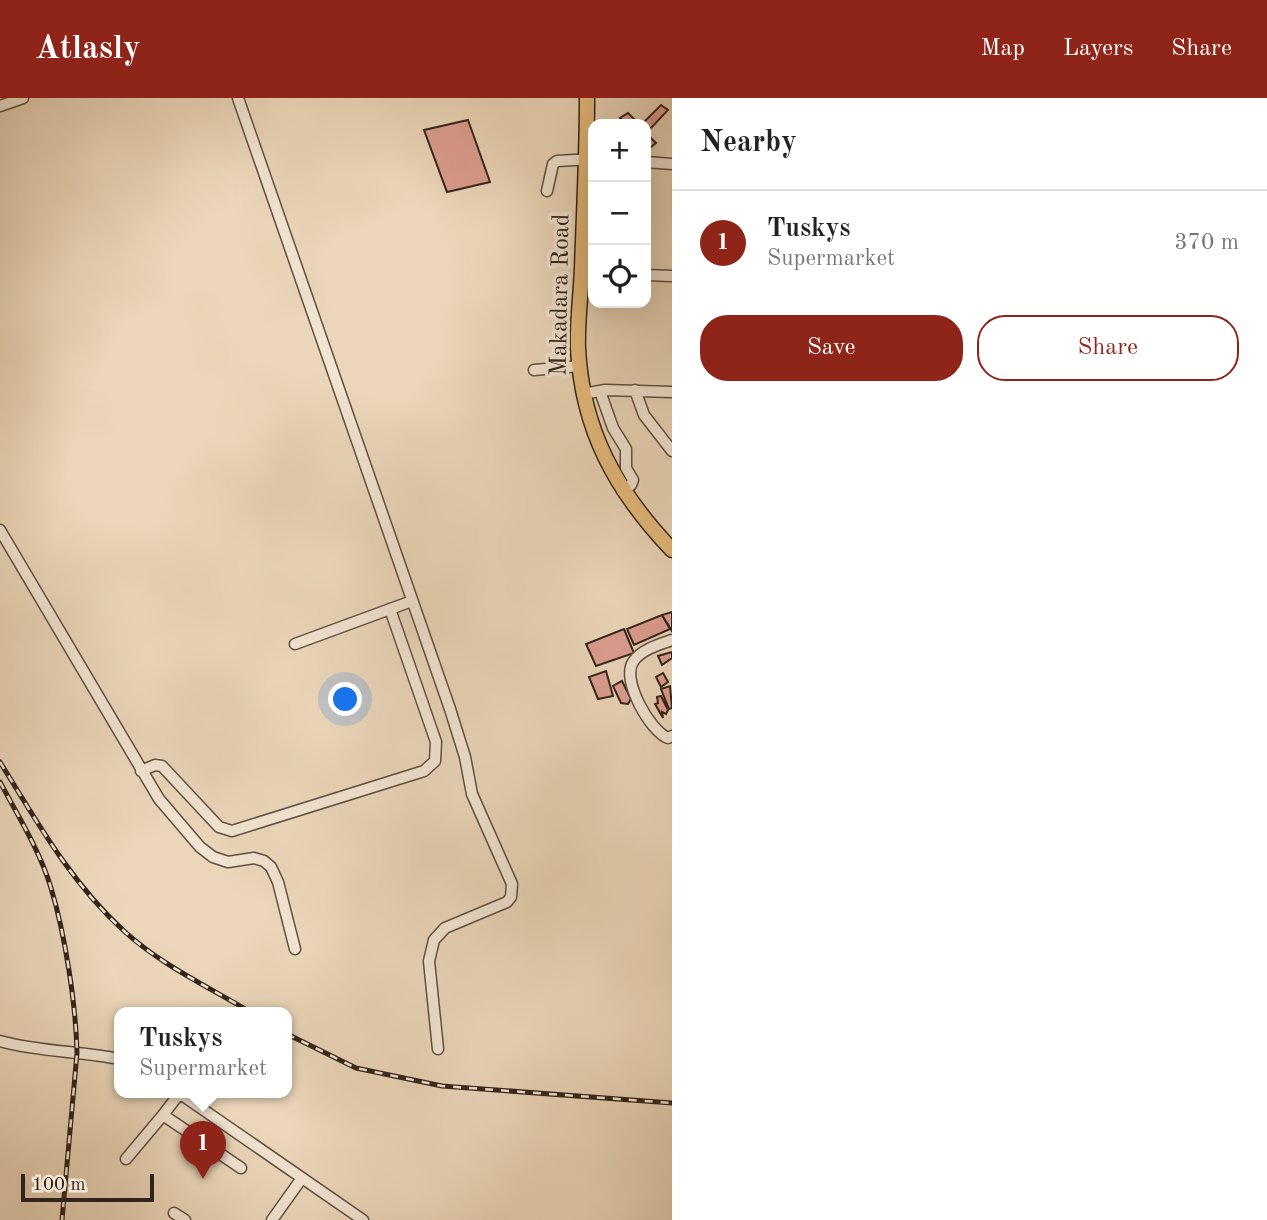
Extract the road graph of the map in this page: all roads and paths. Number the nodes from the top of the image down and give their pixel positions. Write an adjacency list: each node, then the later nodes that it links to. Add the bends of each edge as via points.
1 (23, 98): 4 (street)
2 (239, 98): 25 (street)
3 (587, 98): 5 (main road, Makadara Road)
4 (0, 106)
5 (588, 119)
6 (588, 159): 10 (street, via 553,164)
7 (651, 162): 8 (street)
8 (672, 164)
9 (590, 182): 11 (main road, Makadara Road)
10 (547, 191)
11 (588, 245)
12 (588, 273): 15 (main road, Makadara Road, via 578,317)
13 (651, 275): 14 (street)
14 (672, 276)
15 (580, 366): 16 (street); 19 (main road, Makadara Road)
16 (534, 370)
17 (635, 390): 18 (street); 19 (street); 21 (street, via 645,415)
18 (672, 392)
19 (583, 394): 22 (main road, Makadara Road)
20 (602, 397): 22 (street, via 626,449 626,468 633,480)
21 (672, 451)
22 (622, 491): 24 (main road, Makadara Road)
23 (0, 530): 30 (street)
24 (670, 544)
25 (412, 601): 26 (street); 33 (street, via 460,741 472,794 513,891 508,902 445,928 434,940 429,961)
26 (390, 609): 28 (street); 30 (street, via 436,742 435,761 424,771 232,831 219,827 162,766)
27 (672, 640): 29 (street, via 633,660 629,675 651,723 659,734)
28 (295, 644)
29 (672, 736)
30 (141, 771): 31 (street, via 159,799 213,857 228,862 254,858 271,867)
31 (295, 949)
32 (0, 1041): 34 (street)
33 (438, 1049)
34 (114, 1058)
35 (175, 1098): 37 (street)
36 (186, 1098): 40 (street)
37 (163, 1115): 38 (street); 39 (street)
38 (126, 1159)
39 (241, 1168)
40 (302, 1178): 43 (street); 44 (street)
41 (174, 1213): 42 (street)
42 (186, 1220)
43 (272, 1220)
44 (363, 1220)

